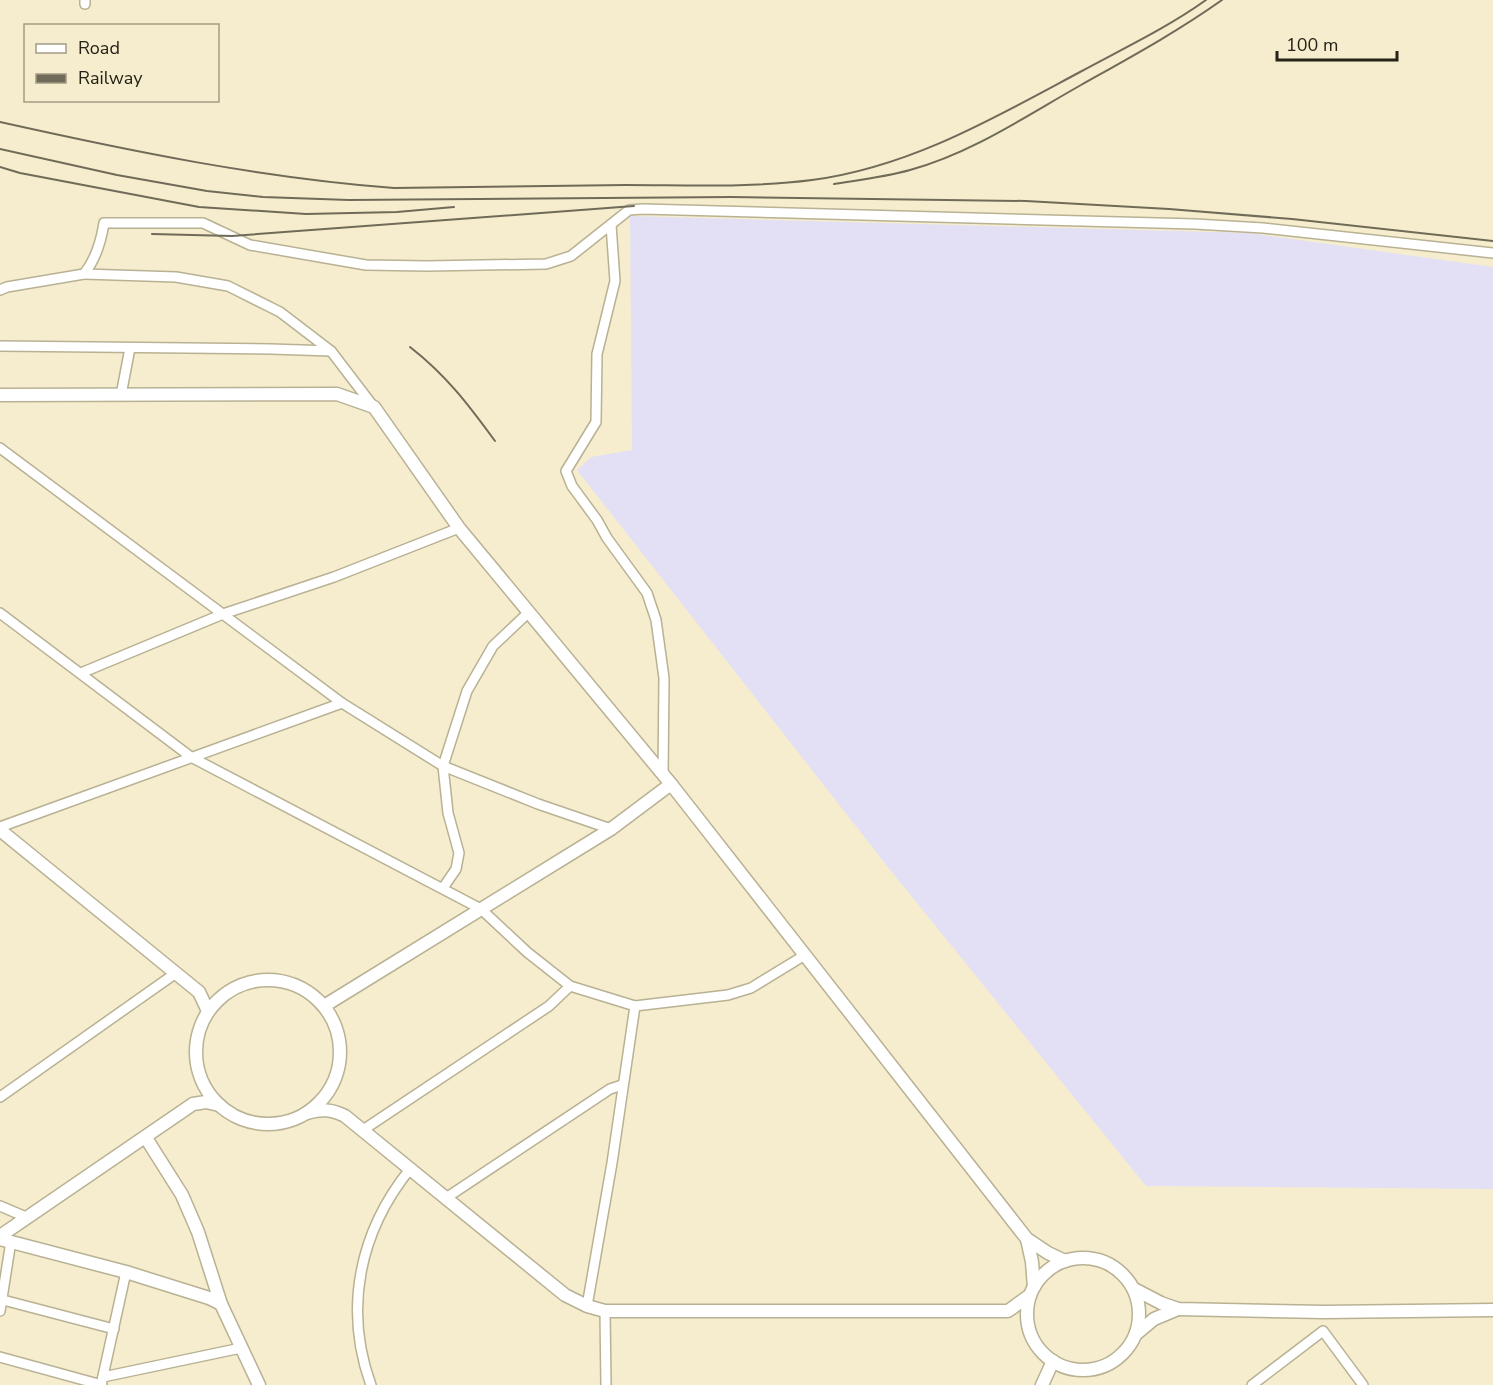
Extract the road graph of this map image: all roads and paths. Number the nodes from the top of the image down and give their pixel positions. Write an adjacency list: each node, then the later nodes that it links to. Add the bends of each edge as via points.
1 (611, 225): 2 (street, via 629,210 643,209 1195,224); 3 (street, via 571,255 546,264 428,266 366,264 250,245 203,224 104,223 98,249); 20 (street, via 615,281 597,354 596,422 566,471 572,486 647,593 656,620 664,678)
2 (1493, 253)
3 (84, 274): 4 (street); 7 (street, via 176,277 228,286 280,312)
4 (0, 290)
5 (0, 346): 6 (street)
6 (130, 348): 7 (street); 9 (street)
7 (331, 351): 10 (street)
8 (0, 395): 9 (street)
9 (121, 395): 10 (street, via 338,394)
10 (374, 407): 12 (street)
11 (0, 448): 15 (street)
12 (459, 528): 13 (street); 15 (street, via 334,577)
13 (528, 613): 19 (street, via 493,646 467,691); 20 (street)
14 (0, 614): 16 (street)
15 (223, 614): 16 (street); 17 (street)
16 (81, 673): 18 (street)
17 (342, 703): 18 (street); 19 (street)
18 (191, 757): 21 (street); 23 (street)
19 (443, 766): 22 (street); 23 (street, via 448,813 459,853 456,869)
20 (667, 780): 22 (street); 25 (street)
21 (0, 828): 26 (street)
22 (611, 829): 24 (street)
23 (443, 888): 24 (street)
24 (481, 909): 27 (street); 30 (street)
25 (805, 956): 31 (street, via 751,988 728,995); 48 (street)
26 (176, 973): 28 (street); 36 (street)
27 (570, 986): 31 (street); 41 (street, via 549,1006)
28 (199, 992): 29 (street); 32 (street)
29 (222, 996): 30 (street, via 246,983 275,980 302,988); 32 (street)
30 (324, 1006): 34 (street, via 338,1030 341,1049)
31 (635, 1006): 35 (street)
32 (208, 1011): 33 (street, via 196,1045)
33 (202, 1081): 37 (street); 38 (street)
34 (333, 1085): 39 (street); 40 (street, via 334,1097)
35 (622, 1085): 44 (street, via 610,1089); 55 (street)
36 (0, 1097)
37 (194, 1104): 38 (street); 42 (street)
38 (219, 1105): 39 (street, via 243,1119 262,1124 280,1123)
39 (307, 1113): 40 (street, via 322,1109)
40 (345, 1116): 41 (street)
41 (363, 1130): 43 (street)
42 (146, 1138): 46 (street); 54 (street, via 182,1195)
43 (410, 1169): 44 (street); 71 (street, via 392,1192 374,1228 361,1274 359,1339)
44 (446, 1198): 55 (street, via 565,1295)
45 (0, 1206): 46 (street)
46 (26, 1217): 47 (street)
47 (4, 1239): 50 (street); 53 (street)
48 (1027, 1239): 49 (street); 52 (street)
49 (1065, 1261): 51 (street, via 1090,1259 1106,1263); 52 (street, via 1044,1274)
50 (126, 1272): 54 (street); 63 (street)
51 (1136, 1290): 56 (street); 65 (street, via 1140,1317)
52 (1032, 1291): 60 (street); 62 (street, via 1027,1311)
53 (3, 1300): 58 (street); 63 (street)
54 (221, 1305): 66 (street)
55 (587, 1306): 59 (street)
56 (1178, 1310): 61 (street); 65 (street, via 1154,1319)
57 (1493, 1310): 61 (street)
58 (0, 1311)
59 (605, 1311): 60 (street); 72 (street)
60 (1008, 1311): 62 (street)
61 (1324, 1312): 64 (street)
62 (1029, 1328): 68 (street, via 1040,1350)
63 (114, 1329): 69 (street)
64 (1323, 1330): 74 (street); 75 (street)
65 (1136, 1334): 68 (street, via 1123,1355 1101,1368 1076,1370)
66 (241, 1348): 69 (street); 70 (street)
67 (0, 1357): 69 (street)
68 (1053, 1361): 73 (street)
69 (102, 1382)
70 (259, 1385)
71 (371, 1385)
72 (606, 1385)
73 (1042, 1385)
74 (1252, 1385)
75 (1363, 1385)

